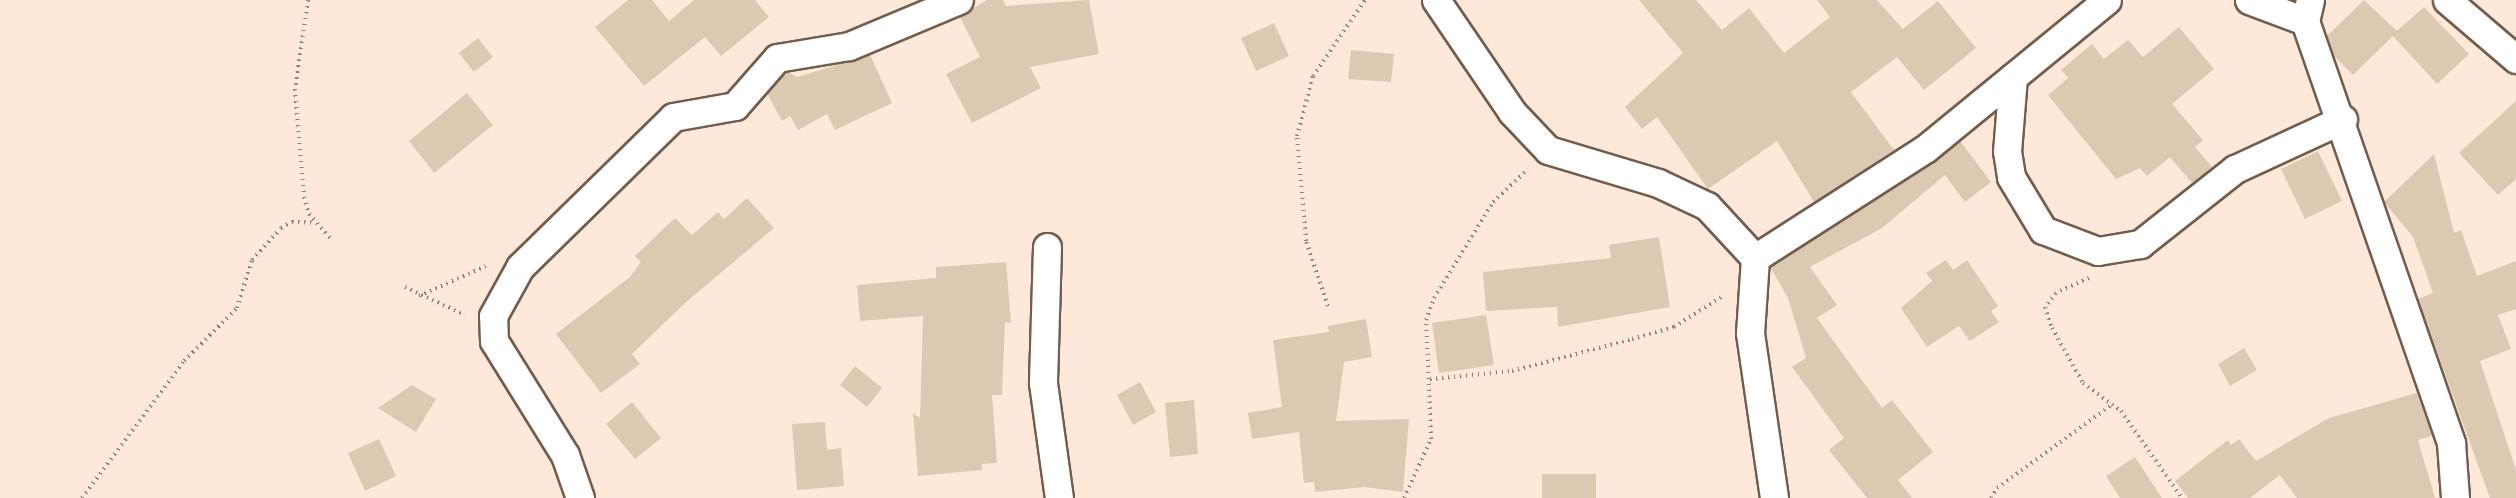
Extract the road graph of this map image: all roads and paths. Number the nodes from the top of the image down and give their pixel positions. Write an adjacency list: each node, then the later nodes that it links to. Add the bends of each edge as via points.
1 (308, 0): 13 (path, via 295,89 304,196)
2 (959, 0): 22 (street, via 849,46 777,58 735,106 673,117 520,267 504,291)
3 (1365, 0): 21 (path, via 1313,76 1297,136 1306,241)
4 (1436, 0): 12 (street, via 1512,112)
5 (2107, 0): 10 (street)
6 (2249, 0): 8 (street)
7 (2447, 0): 9 (street)
8 (2308, 10): 11 (street)
9 (2516, 59)
10 (2013, 77): 15 (street, via 2007,151 2011,177 2043,230 2098,251); 18 (street, via 1925,149)
11 (2343, 119): 15 (street, via 2235,169 2140,244); 25 (street, via 2451,443)
12 (1548, 150): 18 (street, via 1658,183 1707,206); 23 (path, via 1493,202 1434,297 1426,320)
13 (315, 223): 14 (path); 26 (path, via 292,222 281,228 252,260 237,308 184,361)
14 (331, 239)
15 (2129, 246): 24 (path, via 2092,277 2056,293 2045,307 2083,383)
16 (1047, 247): 28 (street, via 1043,383)
17 (490, 265): 20 (path)
18 (1754, 265): 23 (path, via 1674,327 1512,370); 30 (street, via 1750,333)
19 (405, 287): 20 (path)
20 (419, 296): 22 (path)
21 (1328, 306)
22 (494, 328): 27 (street, via 500,356 565,456)
23 (1430, 379): 29 (path, via 1431,439)
24 (2113, 404): 31 (path, via 1997,488); 32 (path, via 2150,447)
25 (2451, 497)
26 (82, 498)
27 (580, 498)
28 (1059, 498)
29 (1404, 498)
30 (1774, 498)
31 (1991, 498)
32 (2182, 498)

